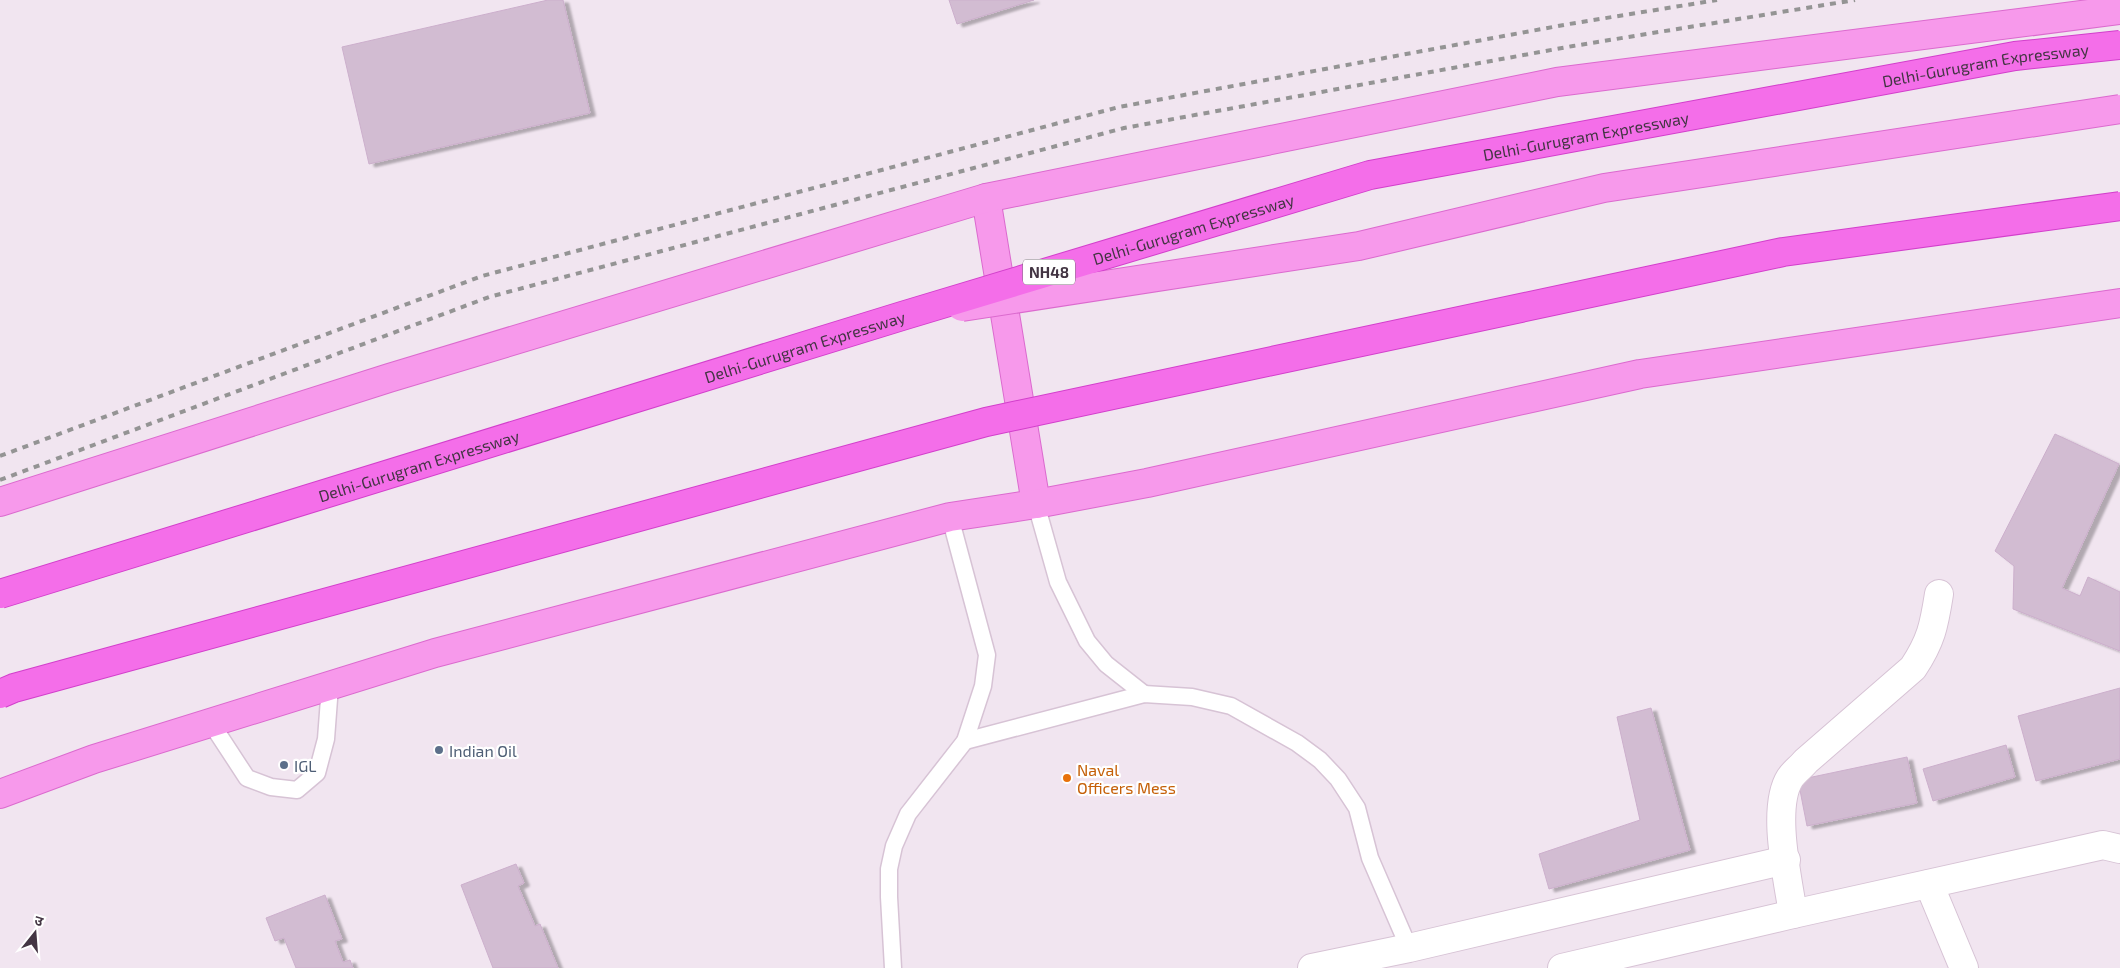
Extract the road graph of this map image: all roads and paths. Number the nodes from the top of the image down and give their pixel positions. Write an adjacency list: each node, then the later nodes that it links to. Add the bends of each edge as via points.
1 (2120, 10): 4 (main road, via 1557,82)
2 (2120, 45): 7 (highway, Delhi-Gurugram Expressway / NH48, bridge, via 2015,56 1370,175)
3 (2120, 109): 7 (main road, bridge, via 1604,188 1359,246)
4 (986, 198): 8 (main road, via 389,378); 9 (main road)
5 (2120, 206): 14 (highway, bridge, via 1783,252 986,422)
6 (2120, 303): 9 (main road, via 1640,374 1147,483)
7 (902, 316): 11 (highway, Delhi-Gurugram Expressway / NH48, bridge)
8 (0, 502)
9 (1036, 504): 10 (main road); 15 (lane, via 1058,582 1087,641 1106,664)
10 (950, 517): 13 (main road, via 444,650); 17 (lane, via 987,656 983,686)
11 (0, 594)
12 (1939, 594): 20 (street, via 1933,630 1926,649 1913,668 1790,778 1781,800 1780,820)
13 (330, 686): 16 (main road); 16 (lane, via 326,739 316,773 297,790 271,787 247,778)
14 (0, 694)
15 (1144, 694): 17 (lane); 23 (lane, via 1192,697 1231,706 1297,743 1320,760 1338,779 1357,808 1370,858)
16 (211, 723): 18 (main road, via 94,759)
17 (965, 741): 24 (lane, via 908,814 894,846 889,870)
18 (0, 794)
19 (2120, 849): 21 (street, via 2103,845)
20 (1786, 860): 22 (street); 23 (street)
21 (1929, 884): 22 (street); 27 (street)
22 (1793, 914): 26 (street)
23 (1414, 958): 25 (street)
24 (893, 968)
25 (1312, 968)
26 (1562, 968)
27 (1964, 968)

